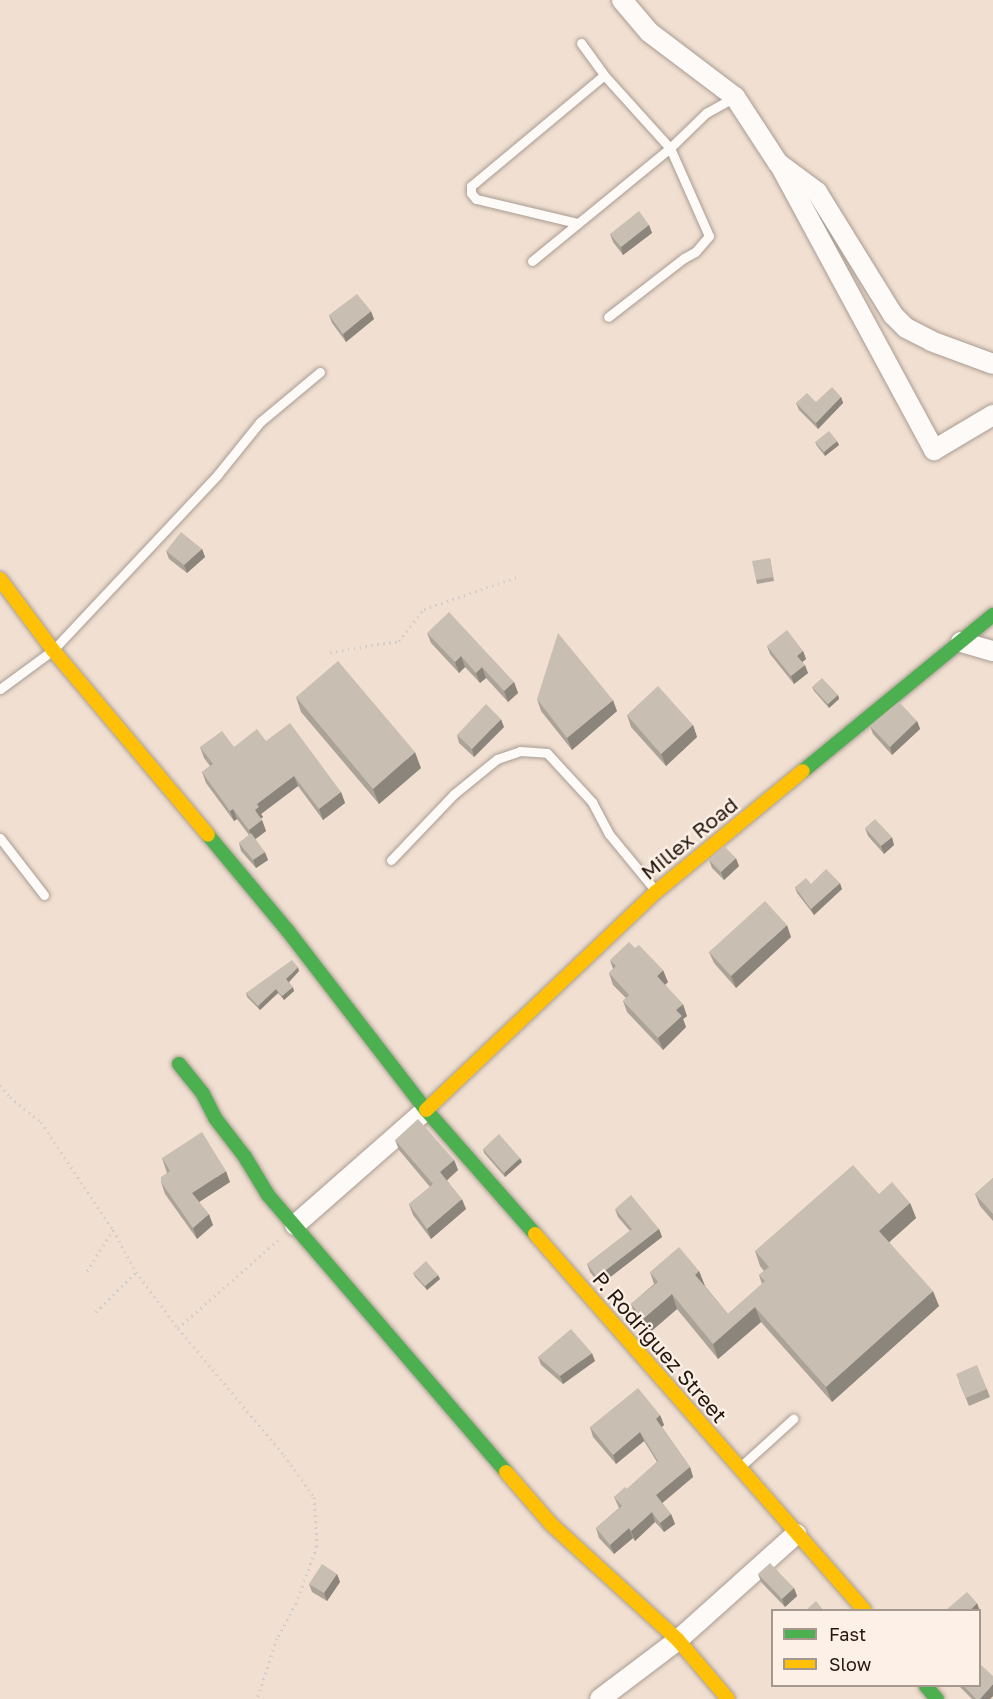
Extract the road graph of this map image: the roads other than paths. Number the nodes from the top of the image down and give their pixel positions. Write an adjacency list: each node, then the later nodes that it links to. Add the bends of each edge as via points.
1 (622, 0): 4 (street, via 649,32)
2 (581, 43): 3 (lane)
3 (604, 75): 5 (lane); 7 (lane, via 471,186 476,199)
4 (735, 97): 5 (lane, via 706,113); 6 (street)
5 (670, 148): 7 (lane); 9 (lane, via 709,236 695,252)
6 (778, 163): 10 (street, via 818,192 899,322 930,341); 12 (street, via 934,450)
7 (577, 223): 8 (lane)
8 (532, 261)
9 (608, 317)
10 (993, 364)
11 (320, 372): 16 (lane, via 260,422 218,474)
12 (993, 414)
13 (0, 579): 16 (street, P. Rodriguez Street)
14 (989, 623): 15 (street, Millex Road)
15 (961, 642): 17 (street); 21 (street, Millex Road)
16 (53, 650): 18 (lane); 24 (street, P. Rodriguez Street, via 288,931)
17 (993, 651)
18 (0, 689)
19 (0, 838): 22 (lane)
20 (391, 860): 21 (lane, via 454,794 497,759 520,751 547,753 592,802 609,834)
21 (656, 891): 24 (street, Millex Road)
22 (44, 895)
23 (179, 1064): 25 (street, via 203,1094 268,1196)
24 (426, 1110): 25 (street); 27 (street, P. Rodriguez Street)
25 (295, 1225): 30 (street, via 550,1524)
26 (793, 1419): 27 (lane)
27 (739, 1469): 28 (street, P. Rodriguez Street)
28 (796, 1534): 29 (street, P. Rodriguez Street); 30 (street)
29 (862, 1609)
30 (678, 1640): 32 (street); 33 (street)
31 (927, 1687): 34 (street)
32 (600, 1699)
33 (728, 1699)
34 (937, 1699)

